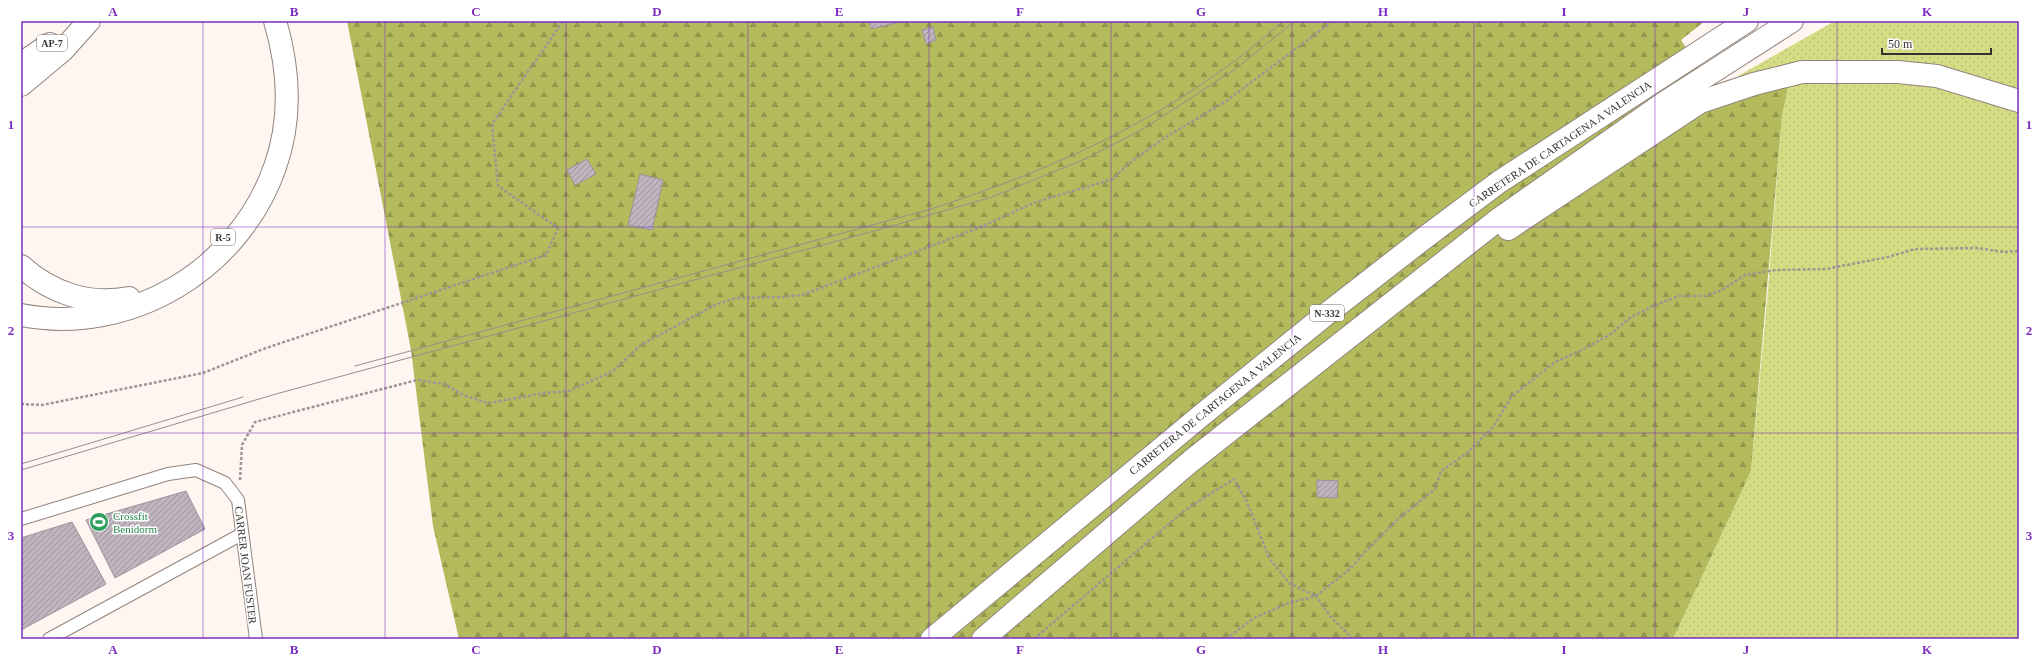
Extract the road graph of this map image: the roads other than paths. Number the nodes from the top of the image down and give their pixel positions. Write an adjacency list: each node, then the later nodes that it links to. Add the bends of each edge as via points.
1 (82, 21): 8 (highway, AP-7)
2 (89, 21): 9 (highway, via 63,50)
3 (265, 21): 12 (highway, R-5, via 273,47 278,83 274,140 256,190 231,228 216,245 194,266 177,277 149,292 125,298 99,300 62,293 34,278)
4 (275, 21): 13 (highway, via 286,70 284,130 276,166 266,189 238,234 200,272 175,289 136,306 110,314 84,317)
5 (1721, 21): 11 (highway, via 1668,60 1625,87)
6 (1747, 21): 11 (highway, CARRETERA DE CARTAGENA A VALENCIA / N-332)
7 (1792, 21): 14 (highway, N-332, via 1569,168 1498,219)
8 (21, 64)
9 (21, 85)
10 (2019, 101): 14 (highway, via 1937,76 1898,72 1838,71 1802,72 1754,84 1700,102)
11 (1499, 182): 19 (highway, CARRETERA DE CARTAGENA A VALENCIA / N-332, via 1329,312)
12 (21, 266)
13 (21, 315)
14 (1346, 338): 20 (highway, N-332, via 1166,482)
15 (21, 519): 16 (street, CARRER JOAN FUSTER, via 168,474 196,470 225,484 238,500)
16 (242, 534): 17 (street); 18 (street, CARRER JOAN FUSTER)
17 (49, 639)
18 (256, 639)
19 (932, 639)
20 (983, 639)

